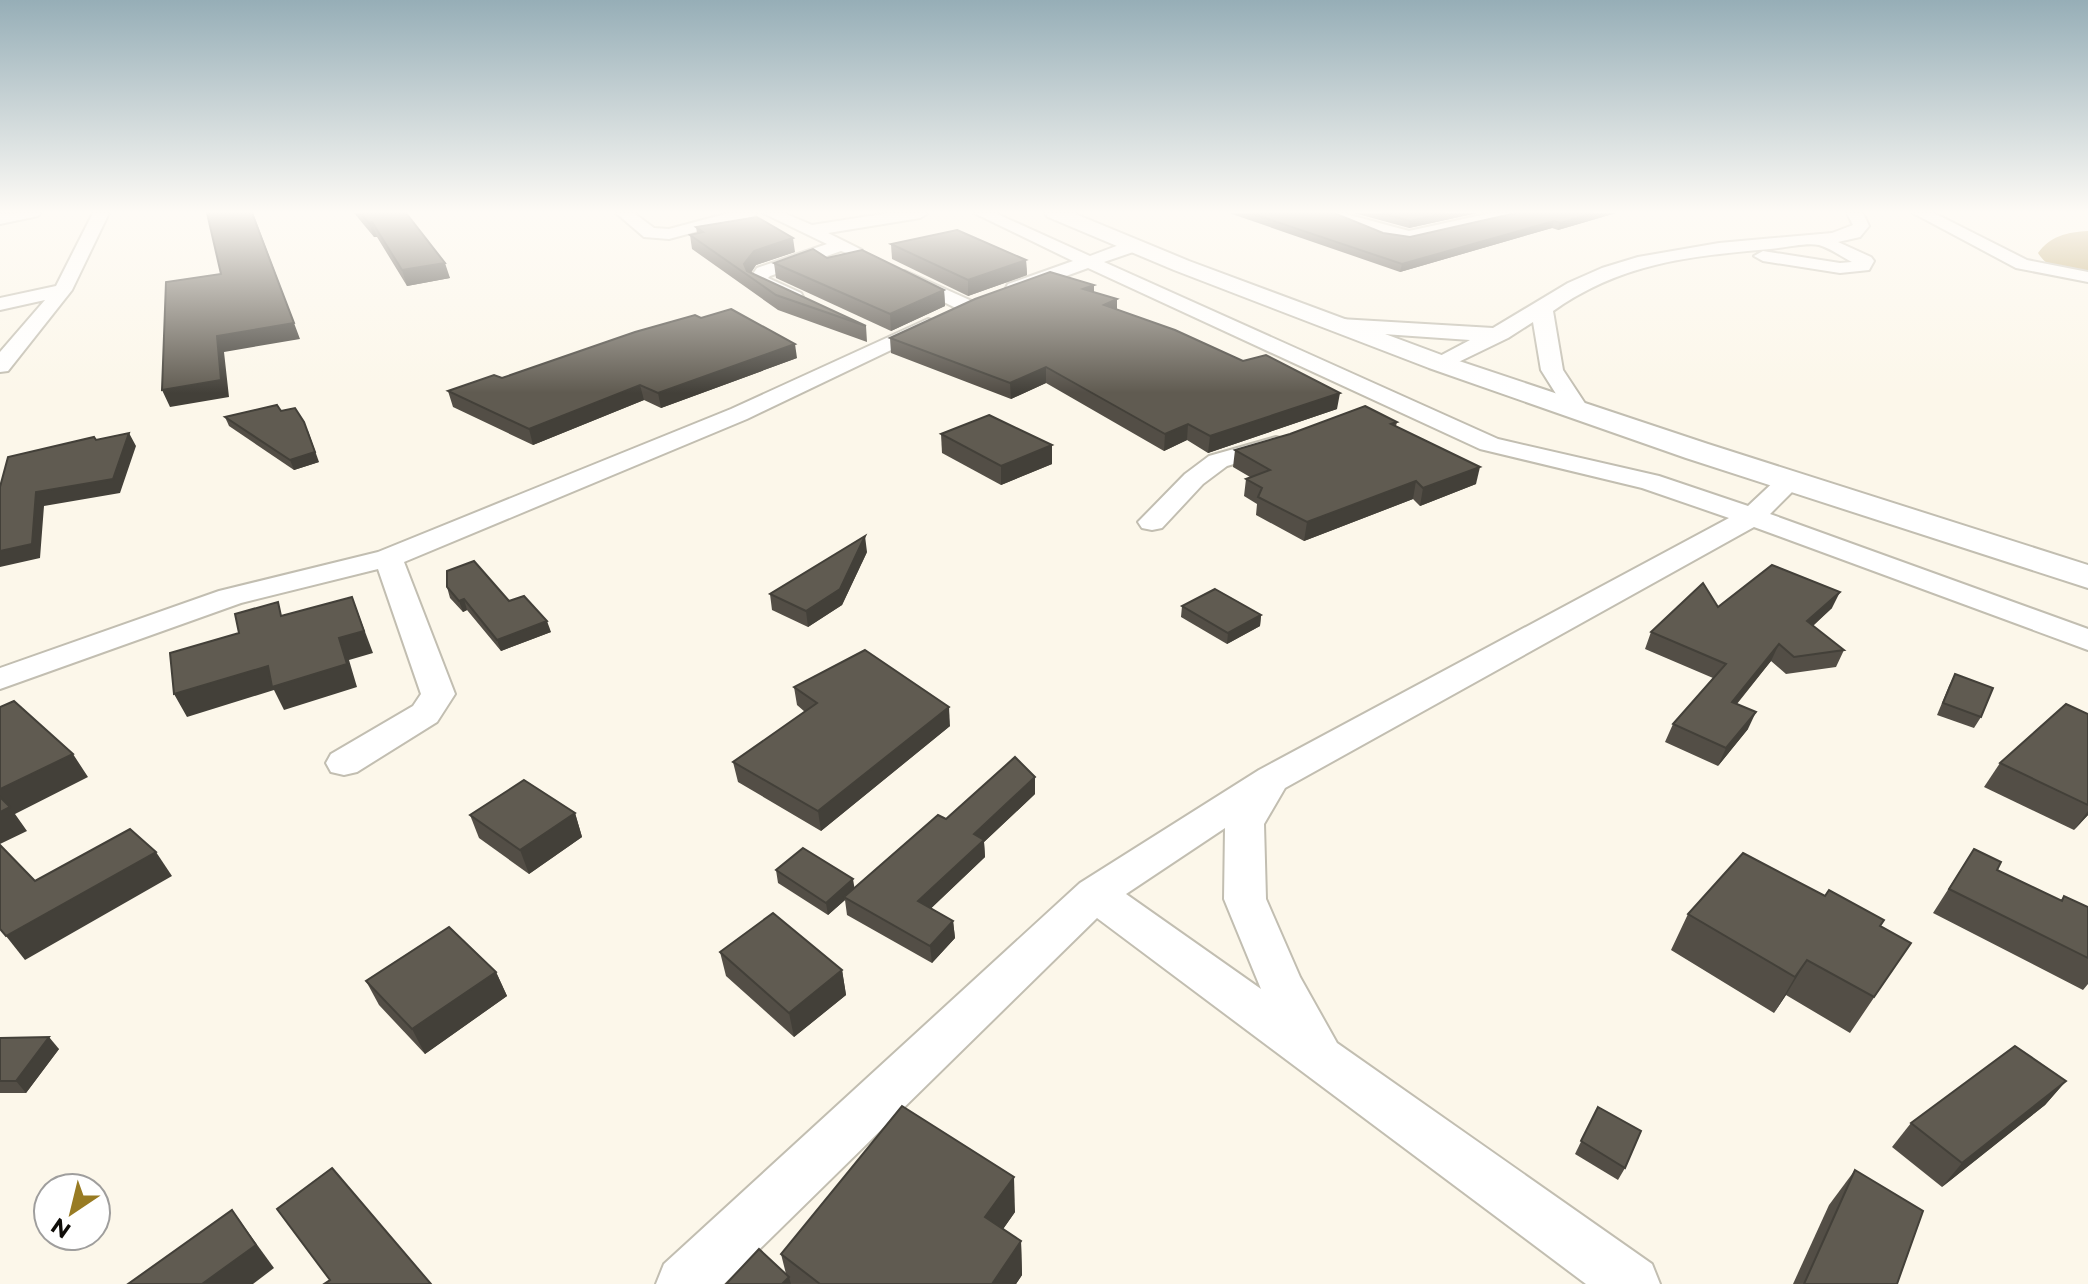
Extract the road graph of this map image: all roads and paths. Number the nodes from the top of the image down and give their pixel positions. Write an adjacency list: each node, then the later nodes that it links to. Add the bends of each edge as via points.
1 (72, 273): 10 (street)
2 (762, 273): 12 (street, via 758,280)
3 (899, 273): 13 (street)
4 (1059, 273): 13 (street)
5 (1118, 273): 21 (street)
6 (1204, 273): 15 (street)
7 (1603, 273): 14 (street)
8 (2067, 273): 9 (street)
9 (2088, 277)
10 (63, 290): 11 (street); 20 (street)
11 (0, 304)
12 (811, 305)
13 (967, 306): 18 (street)
14 (1544, 308): 17 (street); 22 (street, via 1552,370)
15 (1340, 325): 17 (street); 19 (street)
16 (864, 330): 18 (street)
17 (1501, 334): 19 (street)
18 (891, 342): 28 (street, via 739,414)
19 (1444, 363): 22 (street)
20 (0, 366)
21 (1391, 400): 23 (street); 26 (street, via 1500,447 1628,475)
22 (1576, 408): 25 (street)
23 (1363, 411)
24 (1292, 438): 27 (street, via 1218,461)
25 (1789, 482): 26 (street); 29 (street)
26 (1753, 516): 30 (street); 33 (street)
27 (1152, 522)
28 (388, 558): 31 (street, via 230,597); 32 (street, via 438,694 425,714)
29 (2088, 577)
30 (2088, 640)
31 (0, 679)
32 (344, 763)
33 (1272, 779): 34 (street); 35 (street, via 1245,824 1245,899)
34 (1095, 894): 35 (street); 36 (street)
35 (1321, 1059): 37 (street)
36 (684, 1284)
37 (1632, 1284)

